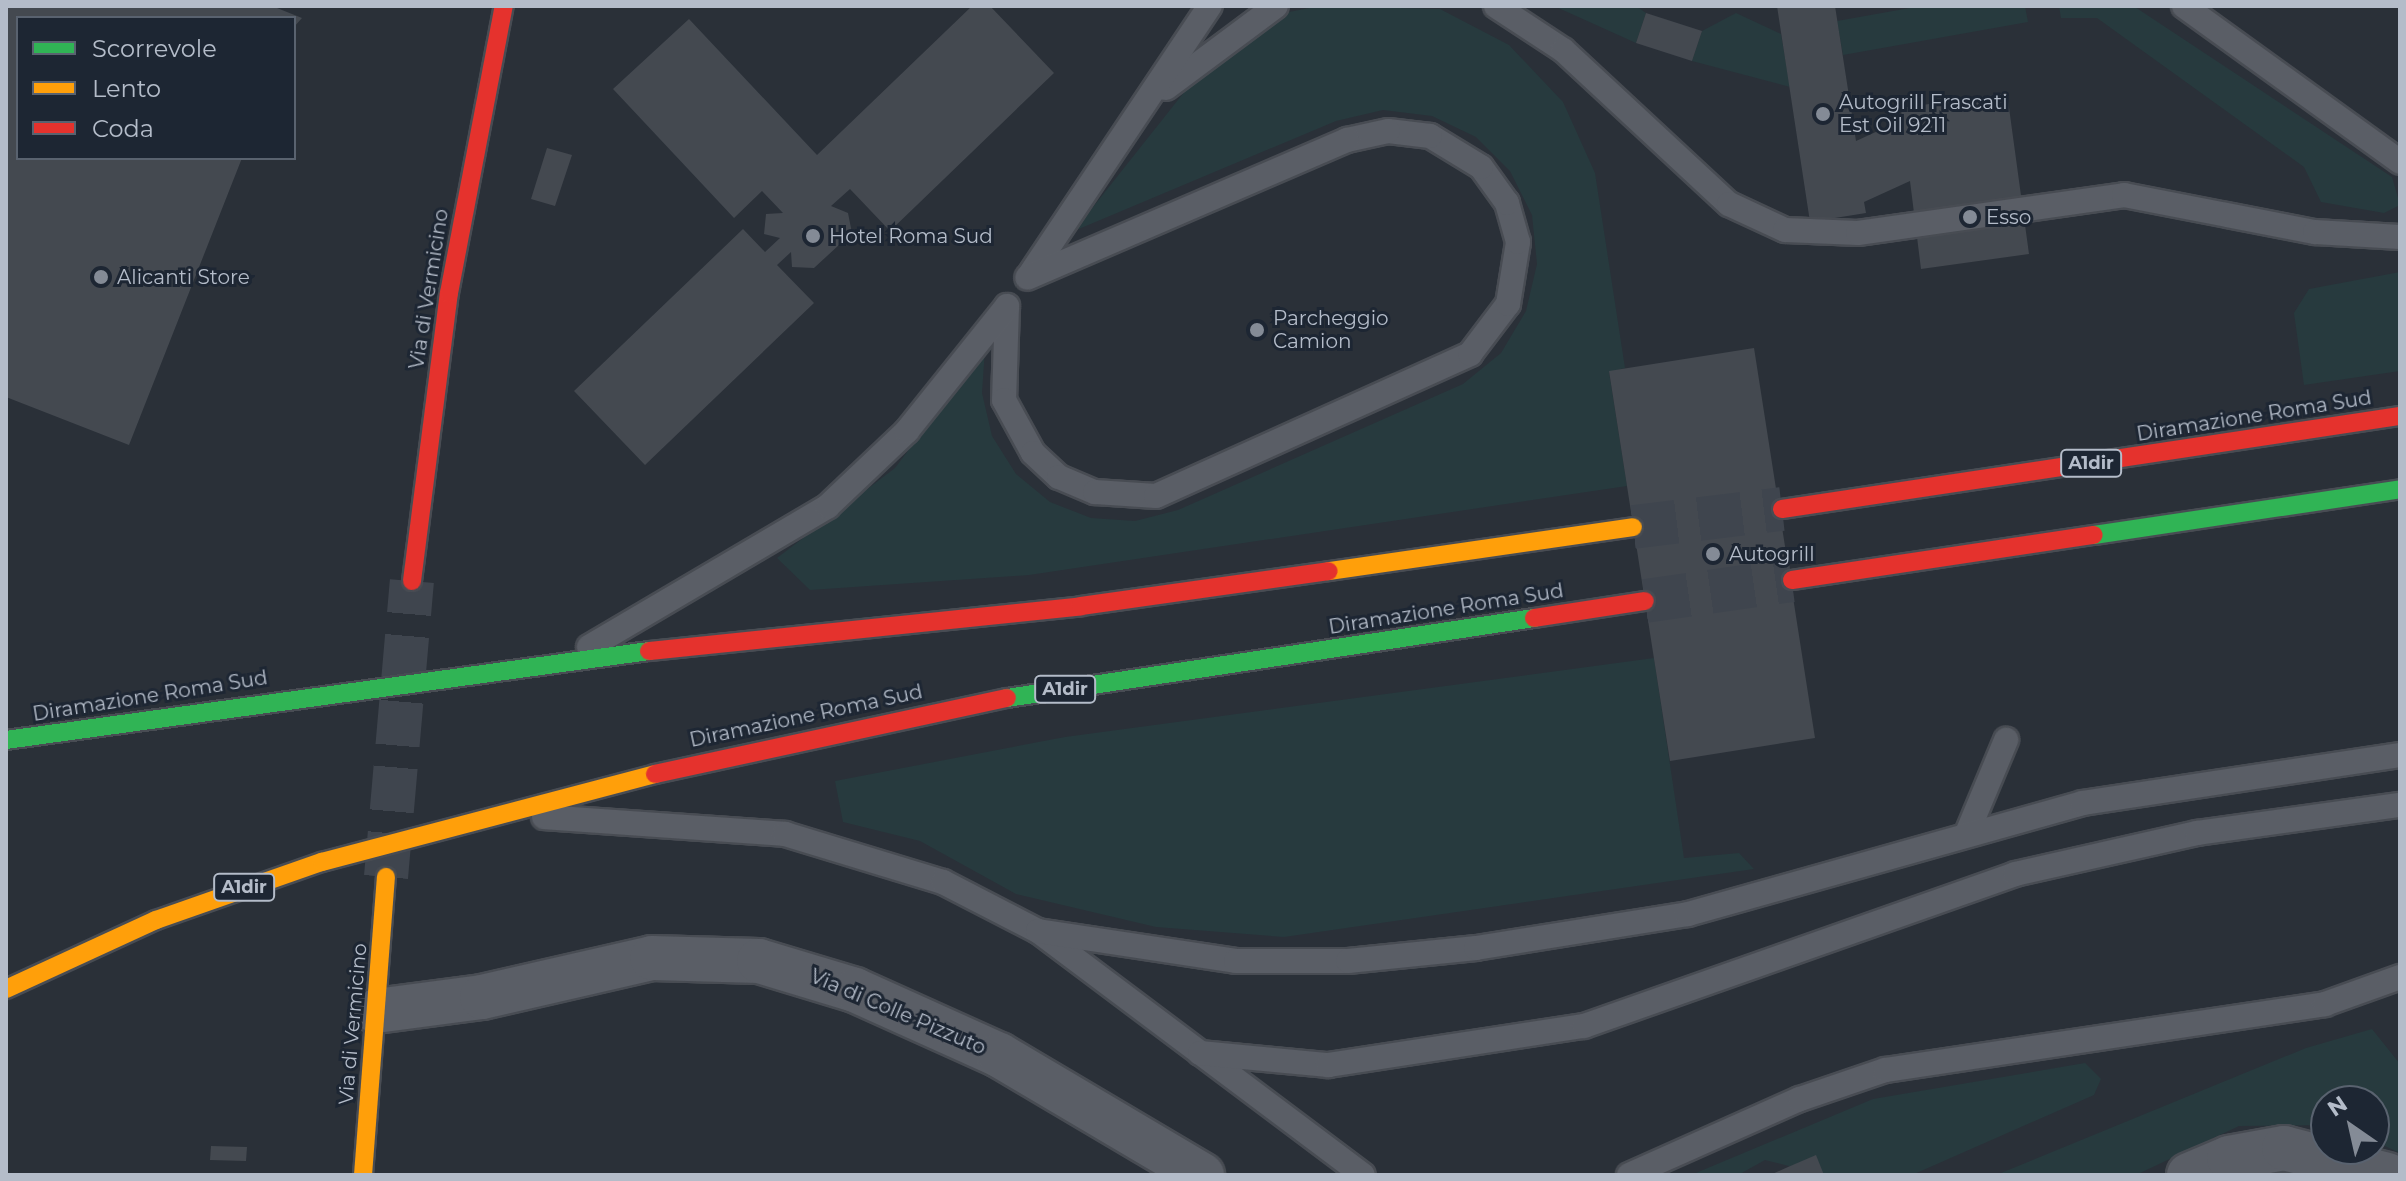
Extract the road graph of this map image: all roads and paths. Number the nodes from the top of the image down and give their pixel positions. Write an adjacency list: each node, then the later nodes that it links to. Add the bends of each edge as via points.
1 (504, 6): 16 (main road, Via di Vermicino, via 449,293)
2 (1210, 6): 6 (lane)
3 (1276, 6): 6 (lane)
4 (1496, 6): 8 (lane, via 1563,50 1729,204 1785,230 1858,233 2124,195 2315,232)
5 (2184, 6): 7 (lane)
6 (1151, 100): 9 (lane)
7 (2400, 162)
8 (2400, 237)
9 (1027, 278): 10 (lane); 10 (lane, via 1347,140 1388,131 1430,136 1474,161 1507,203 1518,242 1508,304 1470,354 1156,496 1095,492 1059,477 1033,453 1004,400)
10 (1007, 306): 18 (lane, via 907,431 828,506)
11 (2400, 416): 13 (main road, Diramazione Roma Sud / A1dir)
12 (2400, 489): 15 (main road)
13 (1782, 509)
14 (1633, 527): 18 (main road, Diramazione Roma Sud, via 1081,606)
15 (1792, 580)
16 (412, 581)
17 (1645, 601): 23 (main road, Diramazione Roma Sud / A1dir, via 909,715)
18 (566, 659): 19 (main road, Diramazione Roma Sud)
19 (6, 740)
20 (2006, 740): 24 (lane)
21 (2400, 755): 24 (lane, via 2108,798)
22 (2400, 805): 30 (lane, via 2197,833 2015,874 1584,1026 1358,1063 1296,1067)
23 (494, 816): 26 (lane, via 691,823 819,840 912,869); 28 (main road, Diramazione Roma Sud / A1dir, via 196,904)
24 (1968, 831): 26 (lane, via 1688,914 1414,956 1205,959)
25 (386, 877): 29 (main road, Via di Vermicino)
26 (1038, 931): 30 (lane)
27 (2400, 977): 34 (lane, via 2325,1004 1885,1070 1800,1099)
28 (6, 989)
29 (376, 1011): 31 (main road, Via di Vermicino); 32 (street, Via di Colle Pizzuto, via 482,997 652,958 759,961 855,990 999,1055)
30 (1200, 1053): 33 (lane)
31 (363, 1175)
32 (1202, 1175)
33 (1363, 1175)
34 (1629, 1175)
35 (2189, 1175): 36 (street, via 2243,1154 2284,1148)
36 (2388, 1175)

